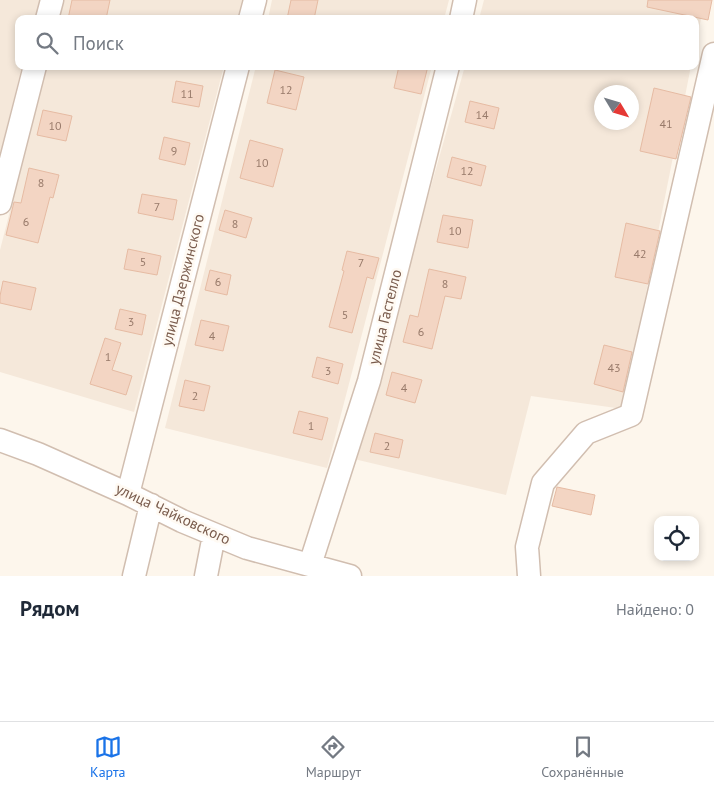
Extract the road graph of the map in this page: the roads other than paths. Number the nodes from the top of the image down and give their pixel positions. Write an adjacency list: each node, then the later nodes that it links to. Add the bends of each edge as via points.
1 (52, 0): 4 (street)
2 (255, 0): 5 (street)
3 (465, 0): 6 (street)
4 (48, 15)
5 (251, 15)
6 (461, 15)
7 (714, 54): 20 (street, via 631,415 586,433 543,483 528,547)
8 (34, 70): 11 (street)
9 (237, 70): 13 (street, улица Дзержинского)
10 (447, 70): 16 (street, улица Гастелло, via 369,381)
11 (0, 203)
12 (0, 440): 13 (street, улица Чайковского)
13 (128, 494): 14 (street, улица Чайковского)
14 (151, 505): 15 (street, улица Чайковского); 17 (street)
15 (214, 535): 16 (street, улица Чайковского, via 247,548); 18 (street)
16 (310, 565): 19 (street, улица Чайковского)
17 (134, 576)
18 (206, 576)
19 (350, 576)
20 (529, 576)

